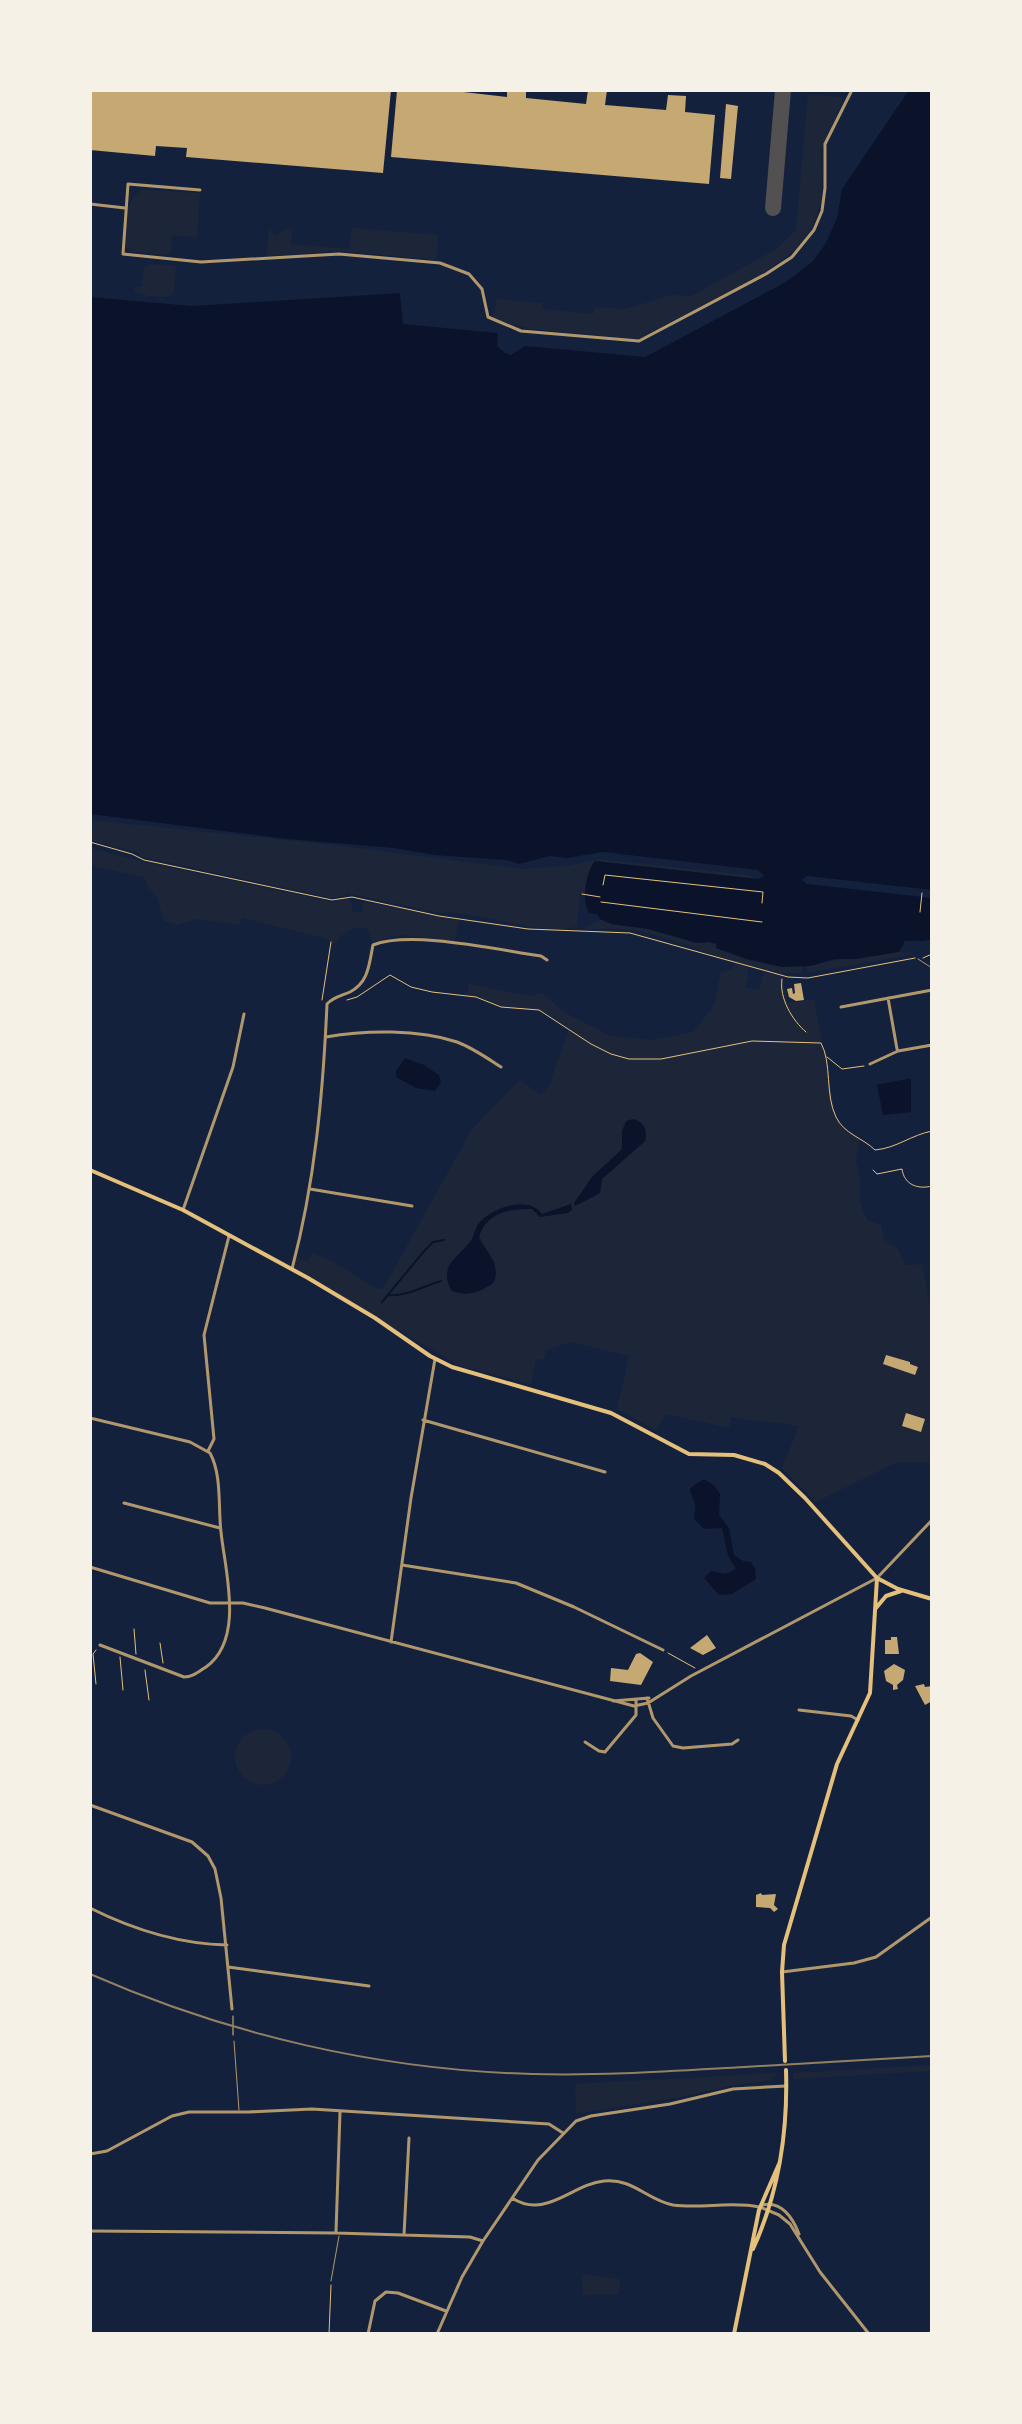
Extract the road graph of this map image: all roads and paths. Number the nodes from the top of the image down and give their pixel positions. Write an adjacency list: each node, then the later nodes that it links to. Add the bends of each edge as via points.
1 (828, 90): 2 (street)
2 (850, 90): 5 (street, via 825,144 822,211 792,257 639,341 521,331 492,320 477,281 440,263 339,254 201,262 123,254)
3 (200, 190): 5 (street, via 128,184)
4 (90, 204): 5 (street)
5 (125, 208)
6 (90, 842): 20 (path, via 144,860 332,900 352,897 528,929 637,934)
7 (603, 885): 12 (path, via 605,875 763,892)
8 (922, 893): 13 (path)
9 (582, 894): 10 (path)
10 (600, 897)
11 (601, 902): 14 (path)
12 (762, 903)
13 (920, 912)
14 (762, 922)
15 (331, 942): 23 (path)
16 (932, 954): 17 (path)
17 (918, 959): 19 (lane); 20 (path, via 808,978)
18 (547, 960): 30 (street, via 460,945 384,941 373,945 369,971 358,987 327,1004)
19 (932, 968)
20 (782, 976): 29 (path, via 781,993)
21 (932, 990): 22 (street)
22 (888, 998): 26 (street); 32 (street)
23 (322, 1000)
24 (347, 1000): 33 (path, via 390,975 432,992 539,1010 591,1044 629,1059 772,1041 822,1043)
25 (932, 1000): 28 (street)
26 (841, 1007)
27 (244, 1014): 43 (street, via 233,1067)
28 (932, 1029)
29 (806, 1032)
30 (326, 1037): 36 (street, via 361,1031 438,1037 475,1050); 41 (street)
31 (932, 1045): 32 (street)
32 (898, 1051): 34 (street)
33 (825, 1055): 35 (path, via 842,1069); 37 (path, via 836,1117 848,1133 875,1150)
34 (870, 1064)
35 (864, 1066)
36 (501, 1067)
37 (932, 1131)
38 (90, 1170): 43 (main road)
39 (873, 1170): 40 (path, via 877,1174 902,1169 907,1182)
40 (932, 1186)
41 (310, 1189): 42 (street); 45 (street)
42 (412, 1206)
43 (183, 1210): 44 (main road)
44 (229, 1235): 45 (main road); 49 (street, via 204,1335 214,1439)
45 (292, 1269): 46 (main road)
46 (435, 1359): 48 (street); 56 (main road, via 611,1413 689,1454 734,1455 765,1464 805,1498)
47 (90, 1418): 49 (street)
48 (423, 1420): 50 (street); 54 (street)
49 (208, 1451): 53 (street, via 216,1468)
50 (605, 1472)
51 (124, 1503): 53 (street)
52 (932, 1520): 56 (street)
53 (220, 1528): 59 (street)
54 (402, 1565): 62 (street); 65 (street, via 516,1583)
55 (90, 1567): 59 (street, via 206,1601)
56 (877, 1578): 57 (main road); 60 (main road); 75 (street)
57 (904, 1590): 58 (main road); 60 (main road, via 886,1596)
58 (932, 1599)
59 (231, 1603): 62 (street); 70 (street, via 216,1658 193,1676)
60 (875, 1610): 79 (main road, via 873,1683)
61 (134, 1629): 67 (path)
62 (391, 1642): 76 (street)
63 (160, 1643): 70 (path)
64 (100, 1645): 66 (street); 71 (path, via 93,1654)
65 (663, 1650): 69 (path)
66 (121, 1655): 67 (street); 72 (path)
67 (137, 1660): 68 (street)
68 (147, 1664): 70 (street); 73 (path)
69 (696, 1669)
70 (164, 1670)
71 (96, 1684)
72 (123, 1690)
73 (149, 1700)
74 (636, 1700): 75 (street); 76 (street); 77 (street)
75 (648, 1700): 77 (street); 80 (street, via 673,1746)
76 (613, 1701): 77 (street)
77 (637, 1706): 81 (street, via 636,1715 605,1752)
78 (799, 1710): 79 (street)
79 (858, 1720): 87 (main road, via 837,1764 808,1858 788,1926)
80 (738, 1740)
81 (585, 1742)
82 (90, 1805): 85 (street, via 203,1849 215,1869)
83 (90, 1908): 85 (street, via 153,1933)
84 (932, 1917): 87 (street, via 876,1957)
85 (227, 1945): 86 (street)
86 (228, 1967): 88 (street); 89 (street)
87 (782, 1972): 91 (main road)
88 (369, 1986)
89 (232, 2009): 90 (path)
90 (234, 2041): 95 (lane)
91 (785, 2061)
92 (786, 2070): 93 (main road)
93 (786, 2086): 96 (street, via 745,2087 585,2117); 99 (main road)
94 (340, 2112): 95 (street); 96 (street, via 549,2124); 105 (street)
95 (239, 2113): 98 (street, via 177,2114 107,2151)
96 (563, 2133): 100 (street)
97 (409, 2138): 106 (street)
98 (90, 2154)
99 (779, 2164): 101 (main road); 102 (main road)
100 (512, 2198): 102 (street, via 551,2203 608,2180 634,2185 671,2204); 108 (street)
101 (771, 2203): 102 (street); 103 (main road); 107 (street, via 789,2215)
102 (760, 2207): 103 (street); 109 (main road)
103 (768, 2210): 107 (street, via 785,2219); 109 (main road)
104 (90, 2231): 105 (street)
105 (338, 2233): 106 (street); 110 (lane)
106 (404, 2235): 108 (street)
107 (802, 2240): 116 (street)
108 (483, 2241): 111 (street)
109 (753, 2249): 115 (main road)
110 (331, 2281): 112 (path)
111 (446, 2311): 113 (street, via 386,2292 375,2301); 114 (street)
112 (329, 2334)
113 (368, 2334)
114 (437, 2334)
115 (734, 2334)
116 (869, 2334)

